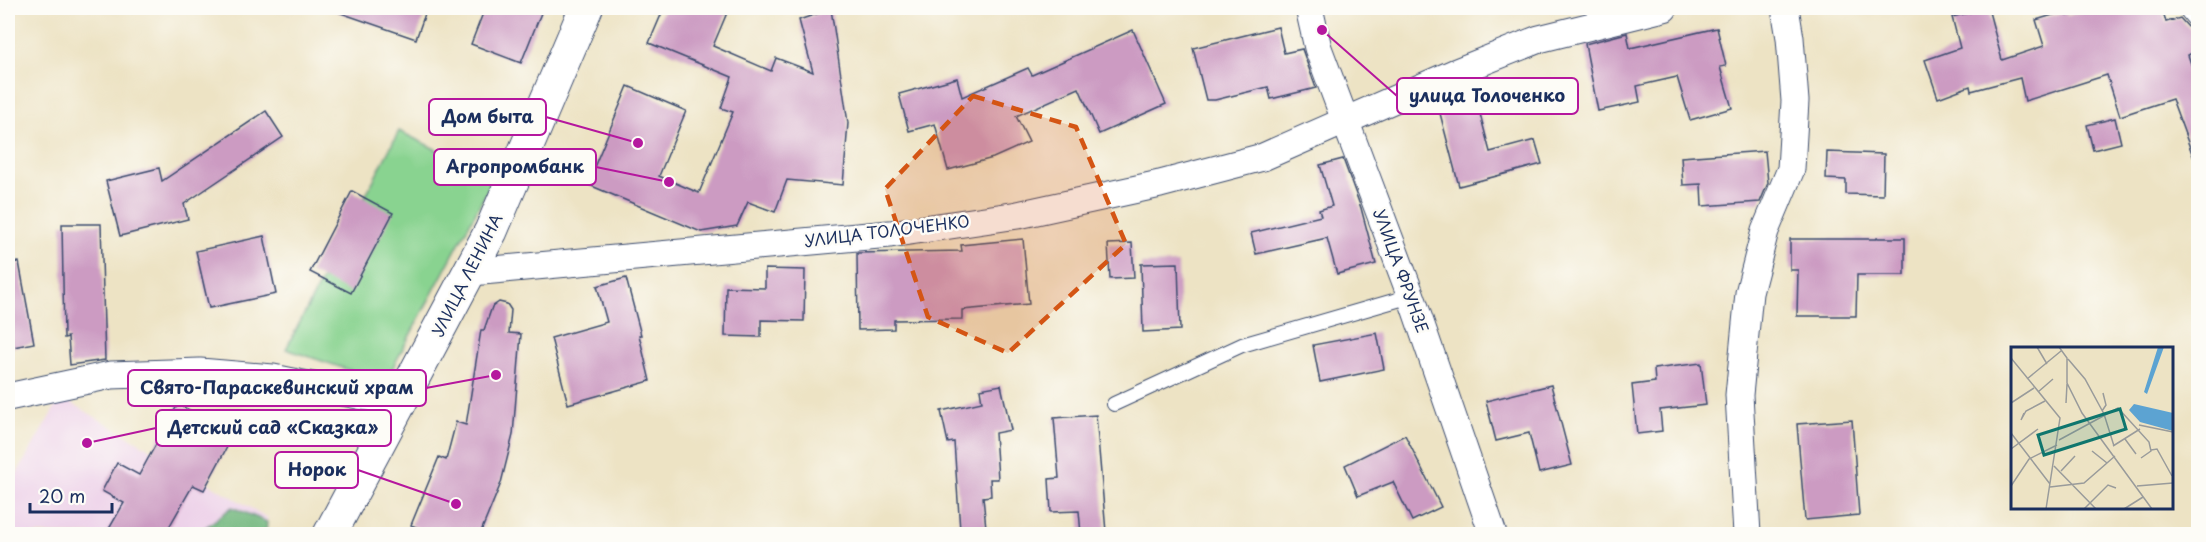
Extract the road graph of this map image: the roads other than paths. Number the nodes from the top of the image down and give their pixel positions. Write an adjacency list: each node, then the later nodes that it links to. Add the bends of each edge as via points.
1 (586, 8): 8 (street, УЛИЦА ЛЕНИНА)
2 (1310, 8): 7 (street, УЛИЦА ФРУНЗЕ, via 1318,48)
3 (1664, 8): 7 (street, УЛИЦА ТОЛОЧЕНКО, via 1539,39)
4 (1785, 8): 15 (street, via 1795,101 1791,169 1765,231 1749,293 1739,396)
5 (2193, 8): 6 (street)
6 (2199, 14)
7 (1345, 121): 8 (street, УЛИЦА ТОЛОЧЕНКО, via 1263,157 1018,215 890,234); 9 (street, УЛИЦА ФРУНЗЕ)
8 (471, 272): 11 (street, УЛИЦА ЛЕНИНА)
9 (1411, 296): 12 (lane, via 1242,345); 14 (street, УЛИЦА ФРУНЗЕ)
10 (8, 397): 11 (street, via 111,375 200,372 273,378)
11 (398, 403): 13 (street, УЛИЦА ЛЕНИНА)
12 (1114, 404)
13 (330, 534)
14 (1493, 534)
15 (1747, 534)

